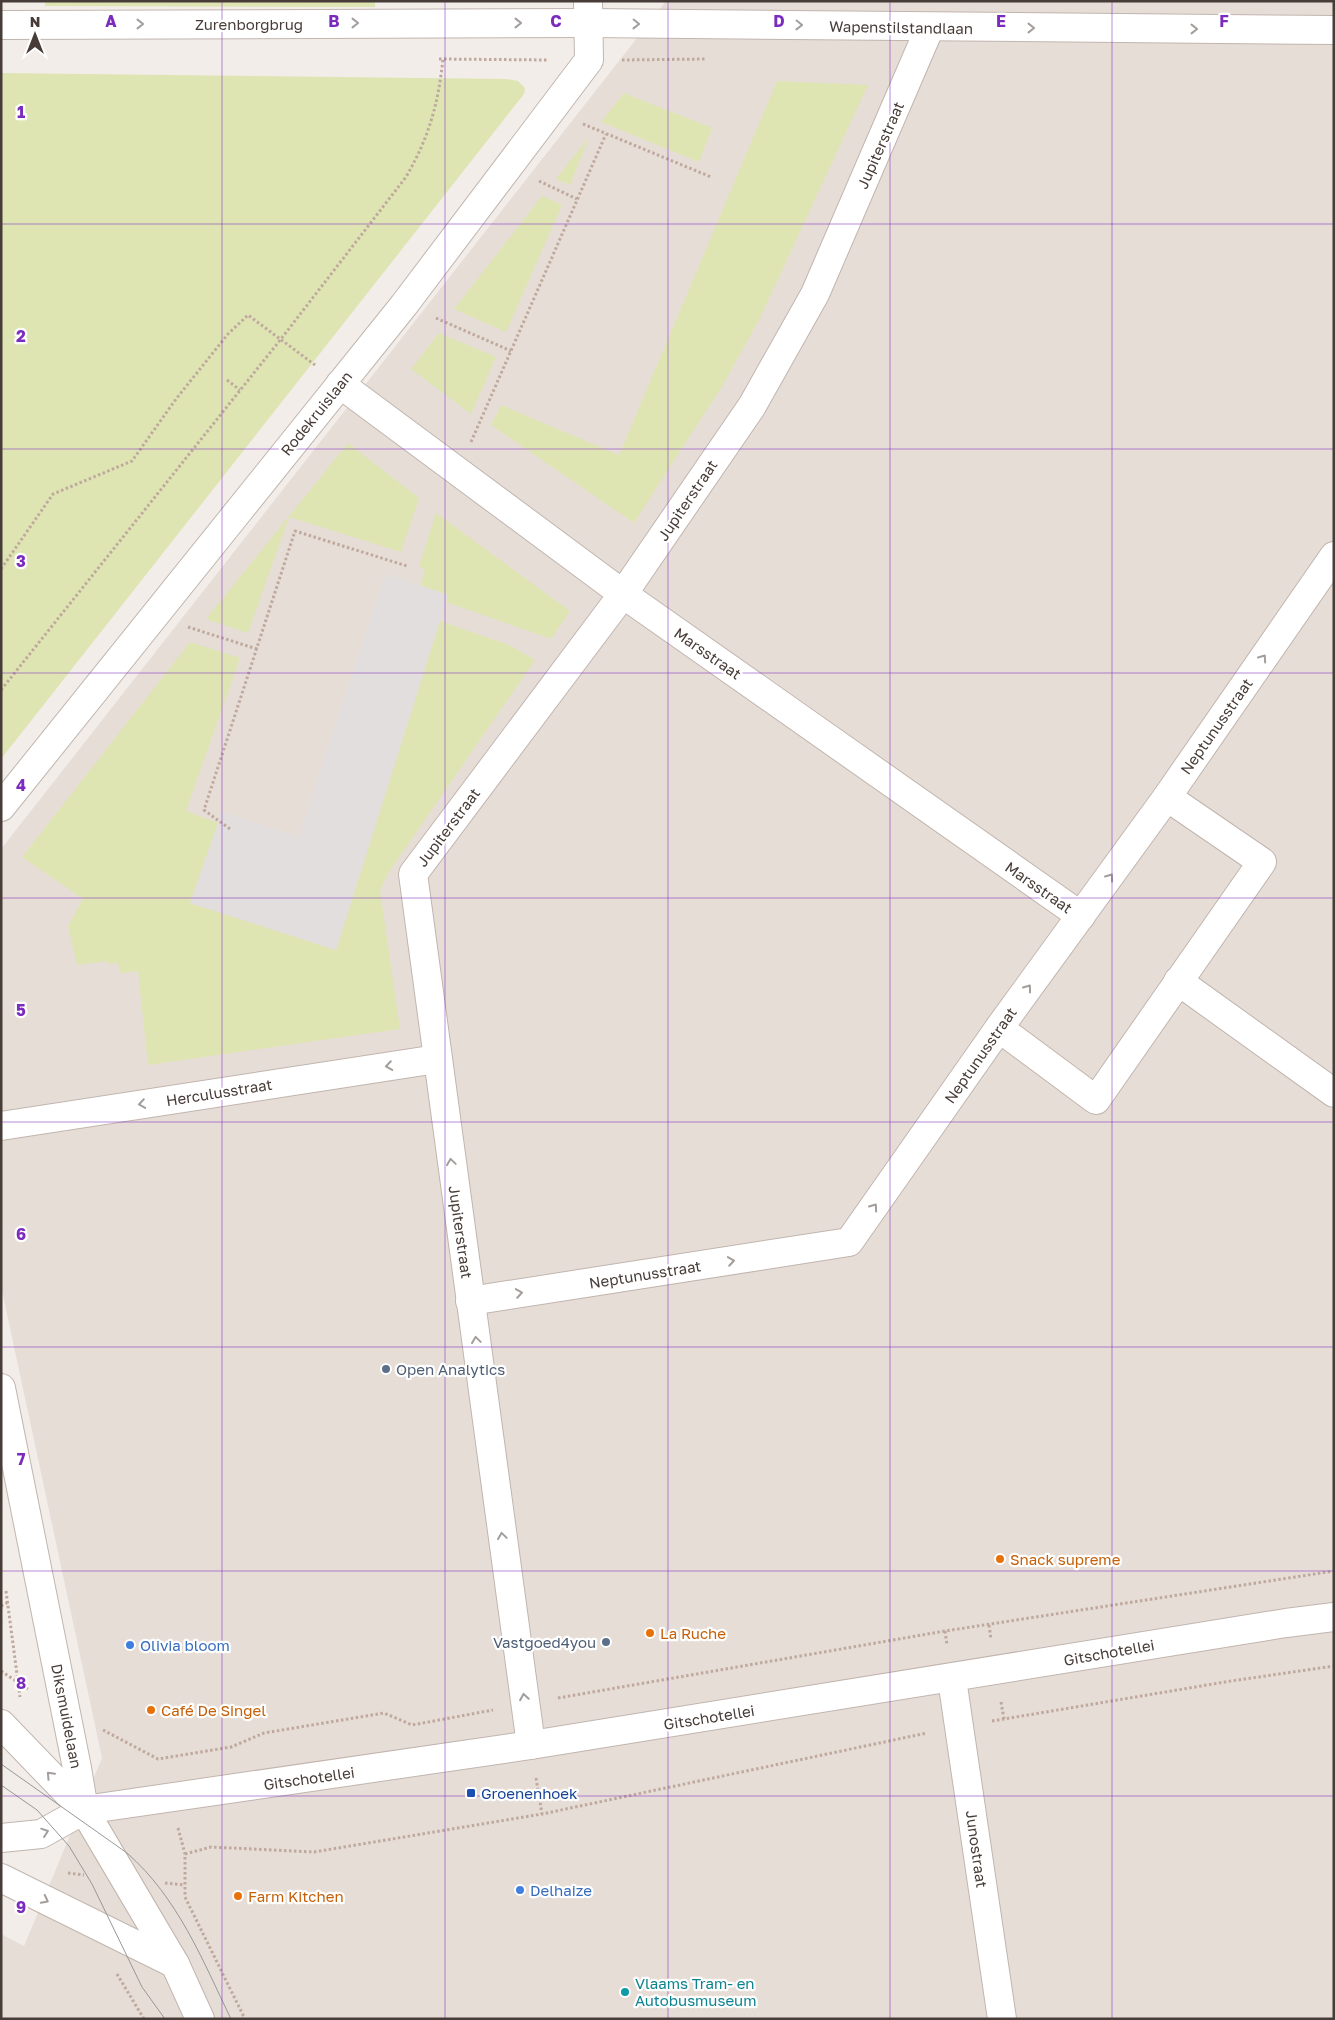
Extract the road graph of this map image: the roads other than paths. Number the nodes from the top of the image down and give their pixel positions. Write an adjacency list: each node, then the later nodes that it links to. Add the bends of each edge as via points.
1 (588, 12): 2 (street, Zurenborgbrug, one-way to 1); 3 (street, Wapenstilstandlaan, one-way to 3); 5 (street, Rodekruislaan, via 589,60)
2 (1, 25)
3 (930, 27): 4 (street, Wapenstilstandlaan, one-way to 4); 7 (street, Jupiterstraat, via 815,294 752,406)
4 (1334, 30)
5 (340, 384): 7 (street, Marsstraat); 9 (street, Rodekruislaan)
6 (1334, 556): 8 (street, Neptunusstraat, one-way to 6)
7 (624, 594): 10 (street, Marsstraat); 13 (street, Jupiterstraat, via 413,874)
8 (1167, 797): 10 (street, Neptunusstraat, one-way to 8); 11 (street, via 1262,862)
9 (1, 807)
10 (1081, 916): 12 (street, Neptunusstraat, one-way to 10)
11 (1178, 981): 12 (street, via 1096,1100); 14 (street)
12 (999, 1028): 16 (street, Neptunusstraat, one-way to 12, via 849,1242)
13 (437, 1059): 15 (street, Herculusstraat, one-way to 15); 16 (street, Jupiterstraat, one-way to 13)
14 (1334, 1093)
15 (1, 1126)
16 (470, 1301): 21 (street, Jupiterstraat, one-way to 16)
17 (1, 1388): 22 (street, Diksmuidelaan)
18 (1334, 1617): 19 (street, Gitschotellei)
19 (952, 1679): 21 (street, Gitschotellei); 27 (street, Junostraat)
20 (1, 1724): 22 (street, one-way to 20)
21 (531, 1746): 22 (street, Gitschotellei)
22 (84, 1810): 23 (street, one-way to 22, via 41,1834); 25 (street, Diksmuidelaan)
23 (1, 1838)
24 (1, 1878): 25 (street, one-way to 25)
25 (175, 1964): 26 (street, Diksmuidelaan)
26 (200, 2019)
27 (1002, 2019)

